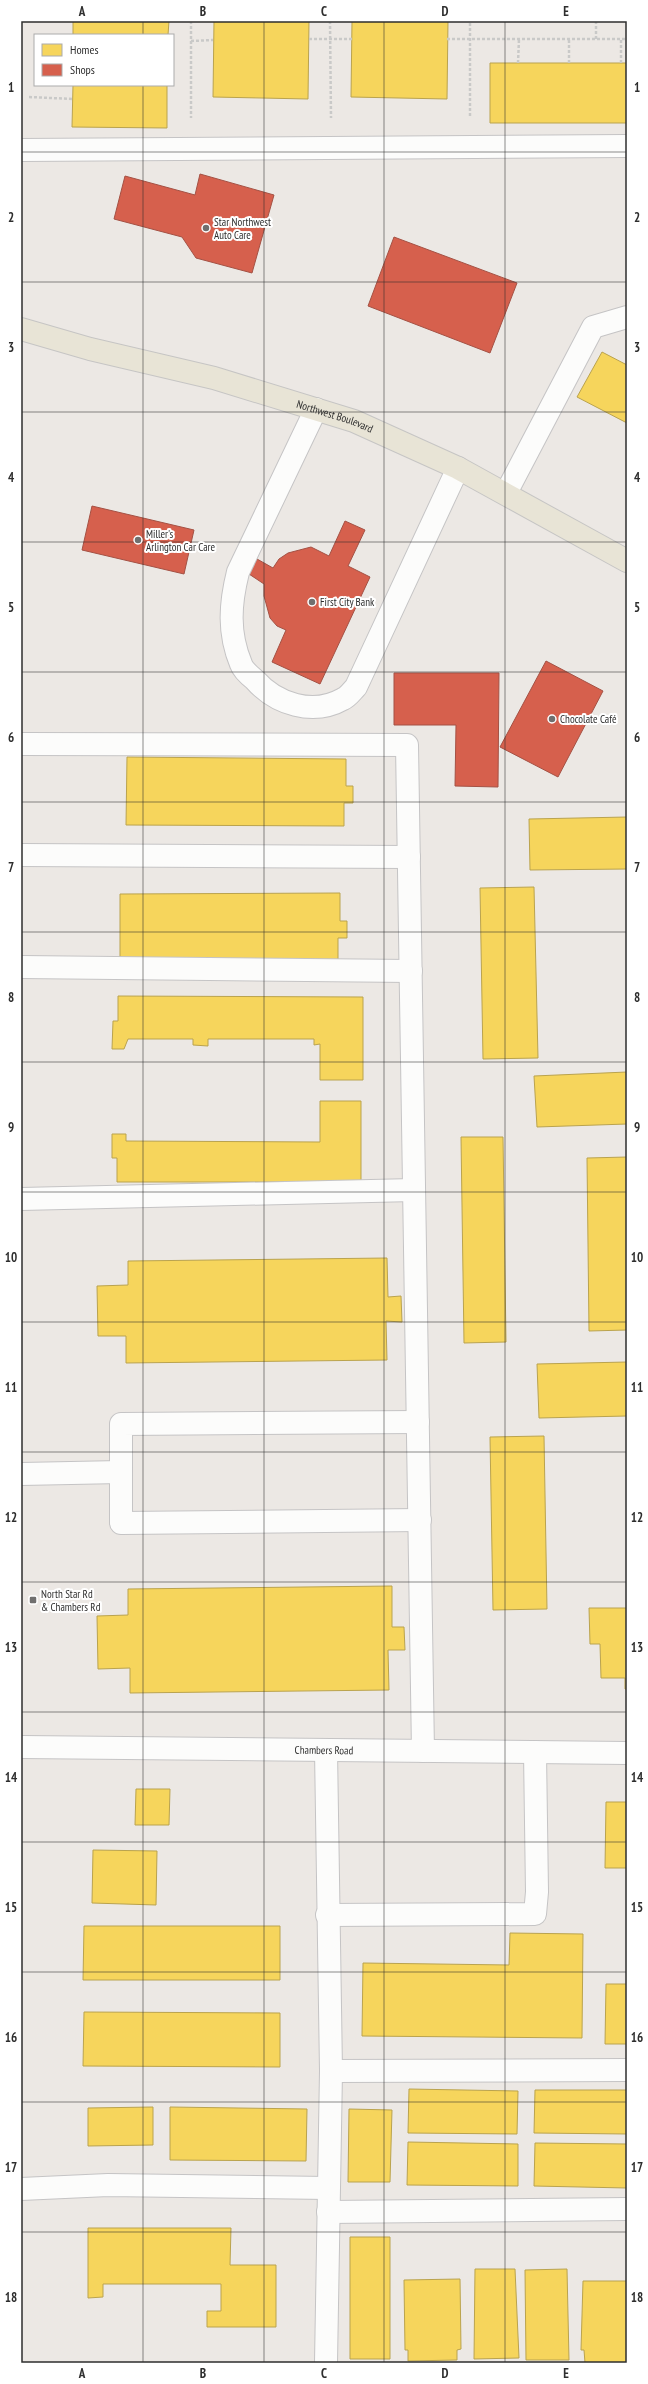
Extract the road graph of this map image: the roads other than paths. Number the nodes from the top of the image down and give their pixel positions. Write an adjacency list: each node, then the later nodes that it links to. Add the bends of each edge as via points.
1 (627, 146): 2 (street)
2 (21, 150)
3 (627, 317): 7 (street, via 593,328)
4 (21, 329): 5 (main road, Northwest Boulevard, via 214,378)
5 (316, 409): 6 (main road, Northwest Boulevard, via 354,421); 6 (street, via 238,572 231,600 231,635 241,666 265,692 291,704 320,708 344,699 356,687)
6 (458, 468): 7 (main road, Northwest Boulevard)
7 (506, 493): 8 (main road, Northwest Boulevard)
8 (627, 561)
9 (21, 744): 11 (street, via 407,745)
10 (21, 855): 11 (street)
11 (409, 857): 13 (street)
12 (21, 968): 13 (street)
13 (411, 971): 14 (street)
14 (414, 1190): 15 (street); 16 (street)
15 (21, 1199)
16 (418, 1422): 17 (street, via 121,1424); 19 (street)
17 (121, 1472): 18 (street); 19 (street, via 121,1523)
18 (21, 1474)
19 (420, 1520): 22 (street)
20 (21, 1747): 21 (street, Chambers Road)
21 (326, 1750): 22 (street, Chambers Road); 25 (street)
22 (424, 1750): 23 (street, Chambers Road)
23 (534, 1752): 24 (street, Chambers Road); 25 (street, via 537,1892 535,1914)
24 (627, 1753)
25 (327, 1915): 27 (street)
26 (627, 2070): 27 (street)
27 (331, 2071): 28 (street)
28 (328, 2188): 29 (street, via 108,2185); 31 (street)
29 (21, 2189)
30 (627, 2209): 31 (street)
31 (328, 2212): 32 (street)
32 (326, 2363)

